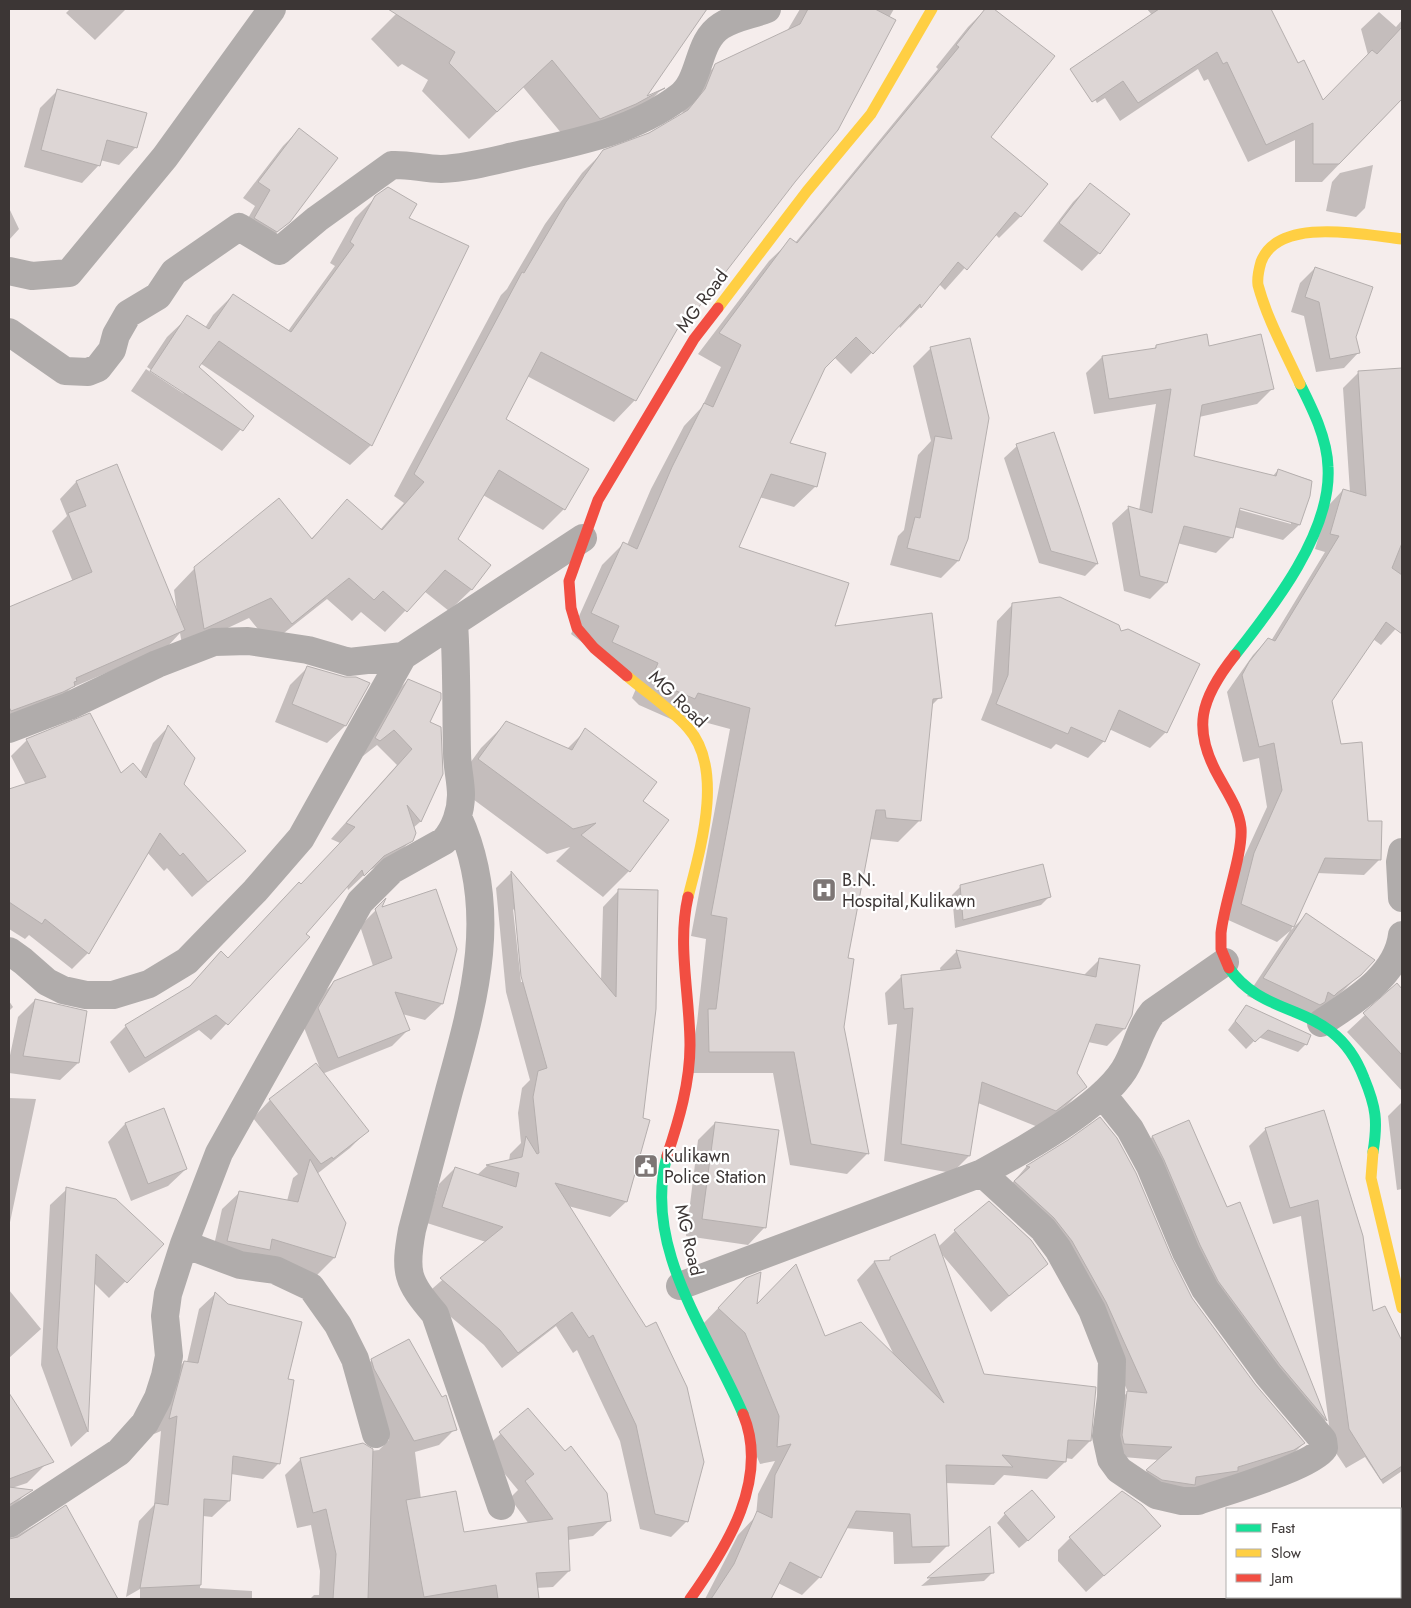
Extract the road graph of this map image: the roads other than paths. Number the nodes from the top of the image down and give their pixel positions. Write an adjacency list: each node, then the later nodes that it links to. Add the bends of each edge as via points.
1 (272, 9): 5 (street, via 165,157 69,273 32,276)
2 (767, 9): 6 (street, via 736,18 720,27 710,37 686,90 652,114 618,129 593,138 470,166 440,169 392,165 310,224 279,251 239,227 174,272 158,296 128,314 109,355 98,368 76,374 65,371)
3 (932, 9): 7 (main road, MG Road, via 872,114 694,339 598,500)
4 (1402, 238): 16 (main road, via 1355,234 1292,235 1279,239 1270,247 1257,275 1266,304 1318,423 1326,453 1328,483 1318,524 1296,565 1256,628 1215,682 1200,717 1208,760 1226,790 1241,830 1222,921)
5 (9, 271)
6 (9, 332)
7 (583, 538): 8 (street); 21 (main road, MG Road, via 569,582 570,608 577,628 594,648 688,728 700,746 706,768 705,827 683,918 690,1046 684,1106 666,1158 662,1202 669,1251)
8 (454, 623): 9 (street); 11 (street, via 461,796)
9 (403, 656): 10 (street, via 349,662 308,650 248,641 214,642); 15 (street, via 301,838 256,891 187,961 148,984 113,995 86,995 63,990 47,982)
10 (9, 729)
11 (458, 817): 20 (street, via 451,834 444,841 392,870 360,902 219,1153); 24 (street, via 477,873 482,917 480,952 470,1016 412,1230 408,1273 415,1290 435,1314)
12 (1402, 852): 13 (street)
13 (1402, 898)
14 (1402, 935): 17 (street, via 1391,965 1376,984)
15 (9, 951)
16 (1225, 962): 17 (main road, via 1251,989); 18 (street, via 1153,1012 1145,1022 1124,1070)
17 (1321, 1023): 22 (main road, via 1350,1048 1376,1110 1371,1178)
18 (1103, 1095): 19 (street, via 1034,1143); 19 (street, via 1130,1129 1150,1166 1205,1289 1268,1374 1324,1440 1324,1448 1318,1455 1299,1465 1198,1500 1182,1501 1156,1495 1119,1470 1111,1459 1106,1436 1112,1362 1092,1310 1043,1229)
19 (982, 1173): 21 (street)
20 (184, 1244): 23 (street, via 240,1265 275,1270 311,1287 338,1325 355,1359); 25 (street, via 166,1305 169,1356 166,1376 145,1423 120,1452)
21 (680, 1286): 26 (main road, MG Road, via 749,1428 752,1470 739,1516 720,1556)
22 (1402, 1308)
23 (376, 1434)
24 (501, 1506)
25 (9, 1524)
26 (690, 1599)

